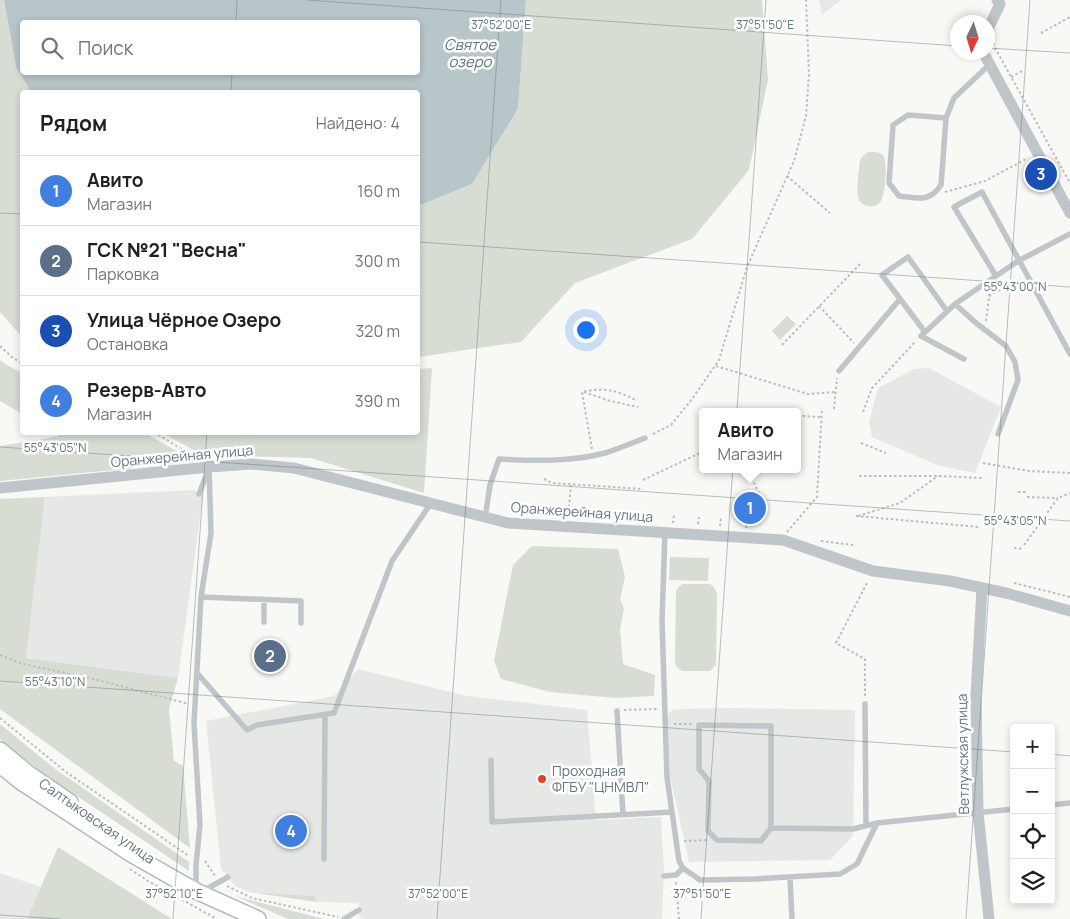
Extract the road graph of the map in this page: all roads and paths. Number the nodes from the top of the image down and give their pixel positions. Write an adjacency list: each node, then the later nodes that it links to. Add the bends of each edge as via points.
1 (806, 0): 13 (path, via 809,74 806,116)
2 (1001, 1): 4 (street)
3 (1070, 17): 5 (path)
4 (995, 19)
5 (1041, 33)
6 (995, 48): 10 (path)
7 (987, 60): 8 (street)
8 (989, 65): 11 (lane, via 954,98); 17 (street)
9 (1022, 71): 10 (path)
10 (1011, 76): 14 (path)
11 (946, 118): 15 (lane, via 941,185); 15 (lane, via 908,115 893,125 889,183 899,196 927,199)
12 (1030, 157): 15 (path, via 985,181)
13 (787, 176): 16 (path); 36 (path, via 747,267)
14 (1070, 183)
15 (935, 193)
16 (830, 213)
17 (1070, 213)
18 (1070, 234): 19 (lane)
19 (1018, 261): 21 (lane); 22 (lane); 22 (lane, via 982,192 954,207)
20 (861, 263): 26 (path)
21 (1026, 275): 23 (path); 33 (lane)
22 (994, 277): 23 (path); 25 (lane)
23 (989, 296): 28 (path)
24 (900, 299): 27 (lane, via 882,275 908,257); 29 (lane); 32 (lane)
25 (955, 304): 27 (lane); 28 (lane)
26 (820, 306): 30 (path); 32 (path)
27 (947, 311): 29 (lane)
28 (985, 330): 47 (lane, via 1006,346 1015,362 1018,380)
29 (923, 334): 34 (lane); 44 (path, via 872,388)
30 (782, 345)
31 (0, 346): 35 (path)
32 (859, 347): 37 (lane)
33 (1070, 354)
34 (964, 360)
35 (20, 362)
36 (715, 366): 39 (path, via 808,394); 49 (path, via 671,425)
37 (839, 371): 39 (path)
38 (582, 392): 40 (path, via 600,388); 41 (path); 53 (path)
39 (834, 392): 43 (path)
40 (636, 400)
41 (638, 407)
42 (822, 408): 46 (path)
43 (834, 409)
44 (863, 412)
45 (801, 417): 46 (path)
46 (822, 417): 81 (path, via 817,497)
47 (998, 434)
48 (159, 435): 54 (path)
49 (646, 438): 53 (lane)
50 (861, 443): 52 (path)
51 (699, 453): 63 (path)
52 (886, 453)
53 (593, 455): 75 (lane, via 541,462 499,459 490,485)
54 (199, 460)
55 (982, 463): 58 (path)
56 (209, 467): 65 (street, Оранжерейная улица); 70 (lane); 73 (street, Оранжерейная улица, via 252,464 294,468); 89 (lane, via 211,534)
57 (749, 473): 74 (path, via 759,493)
58 (1070, 474)
59 (859, 476): 60 (path)
60 (938, 476): 62 (path); 79 (path, via 900,503 856,516)
61 (544, 478): 64 (path, via 552,483)
62 (982, 478)
63 (644, 480)
64 (571, 485): 66 (path); 78 (path)
65 (0, 488)
66 (643, 490)
67 (1018, 492): 68 (path)
68 (1028, 492)
69 (1070, 493): 72 (path)
70 (199, 494)
71 (1027, 497): 72 (path)
72 (1058, 498): 84 (path)
73 (431, 503): 75 (street, Оранжерейная улица); 100 (lane, via 392,561 334,712)
74 (758, 503)
75 (485, 518): 80 (street, Оранжерейная улица, via 508,523)
76 (1016, 519): 77 (path)
77 (1026, 520)
78 (568, 523)
79 (979, 528)
80 (664, 532): 87 (street, Оранжерейная улица, via 783,540); 98 (lane)
81 (783, 536)
82 (814, 540): 83 (path)
83 (853, 545)
84 (1024, 545)
85 (1014, 548): 86 (path)
86 (1024, 549)
87 (873, 572): 88 (street, Оранжерейная улица); 96 (path, via 836,643 865,659)
88 (982, 588): 91 (street, Оранжерейная улица); 111 (street, Ветлужская улица, via 976,695)
89 (201, 598): 90 (lane); 95 (lane)
90 (264, 600): 92 (lane); 93 (lane, via 301,601)
91 (1070, 611)
92 (264, 622)
93 (300, 623)
94 (0, 655): 97 (path, via 23,664)
95 (197, 673): 97 (lane); 100 (lane, via 247,730 257,725)
96 (865, 704): 114 (lane)
97 (195, 706): 118 (lane, via 200,825)
98 (664, 708): 99 (path); 110 (lane)
99 (617, 711): 112 (lane)
100 (326, 714): 119 (lane)
101 (0, 718): 120 (path, via 66,772 187,854)
102 (668, 724): 103 (path)
103 (699, 725): 115 (lane, via 771,726); 116 (lane, via 699,769 709,781 708,831)
104 (0, 750): 127 (main road, Салтыковская улица, via 29,774)
105 (491, 760): 112 (lane, via 492,822)
106 (0, 766): 127 (main road, Салтыковская улица, via 131,854)
107 (1070, 803): 108 (lane)
108 (1055, 805)
109 (1010, 809): 111 (lane)
110 (672, 812): 112 (lane); 121 (lane, via 679,861)
111 (978, 812): 113 (lane); 132 (street, Ветлужская улица)
112 (623, 815)
113 (878, 822): 114 (lane); 125 (lane, via 857,864 840,874)
114 (866, 826): 115 (lane, via 853,829)
115 (771, 828): 116 (lane, via 760,841)
116 (717, 840): 117 (path)
117 (682, 842)
118 (198, 849): 120 (lane); 122 (path)
119 (324, 859)
120 (196, 865): 126 (path); 127 (lane)
121 (683, 868): 123 (lane, via 676,875); 125 (lane, via 700,880)
122 (213, 874)
123 (664, 876)
124 (228, 877): 126 (lane)
125 (790, 878): 131 (lane)
126 (219, 882): 127 (lane); 130 (path, via 252,898)
127 (198, 891): 129 (main road, Салтыковская улица)
128 (359, 910): 130 (lane)
129 (258, 919)
130 (344, 919)
131 (792, 919)
132 (989, 919)

